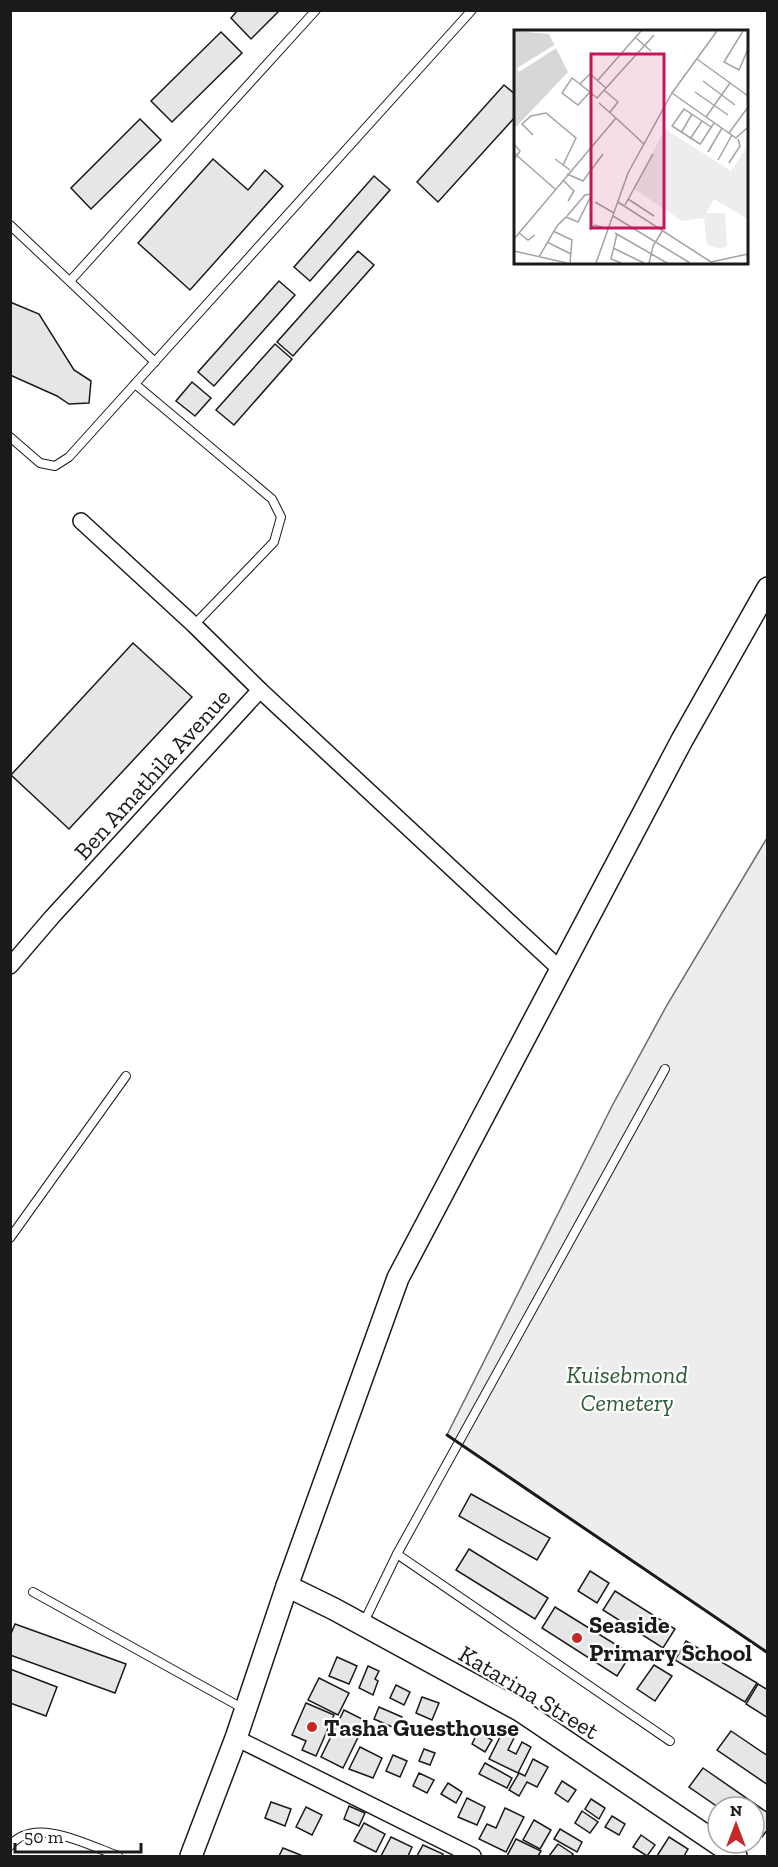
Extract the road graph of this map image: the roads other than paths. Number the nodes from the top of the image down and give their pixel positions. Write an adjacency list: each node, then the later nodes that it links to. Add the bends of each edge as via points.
1 (316, 10): 4 (lane)
2 (472, 10): 5 (lane)
3 (10, 225): 4 (lane)
4 (70, 281): 5 (lane)
5 (155, 362): 6 (lane)
6 (135, 384): 7 (lane, via 69,457 55,466 40,463); 10 (lane, via 272,499 281,517 274,542)
7 (10, 437)
8 (81, 521): 10 (street, Ben Amathila Avenue)
9 (768, 588): 13 (street, via 682,740)
10 (194, 625): 11 (street, Ben Amathila Avenue)
11 (260, 690): 12 (street, Ben Amathila Avenue); 13 (street)
12 (10, 966)
13 (561, 970): 18 (street, via 398,1278)
14 (666, 1069): 17 (lane)
15 (126, 1076): 16 (lane)
16 (10, 1238)
17 (397, 1554): 20 (lane); 23 (lane)
18 (286, 1586): 20 (street, Katarina Street); 21 (street)
19 (33, 1592): 21 (lane)
20 (362, 1625): 28 (street, Katarina Street, via 521,1711)
21 (246, 1710): 22 (street)
22 (236, 1738): 26 (street); 27 (street)
23 (670, 1741)
24 (10, 1846): 25 (lane, via 38,1832 52,1832)
25 (118, 1857)
26 (191, 1857)
27 (473, 1857)
28 (736, 1857)

